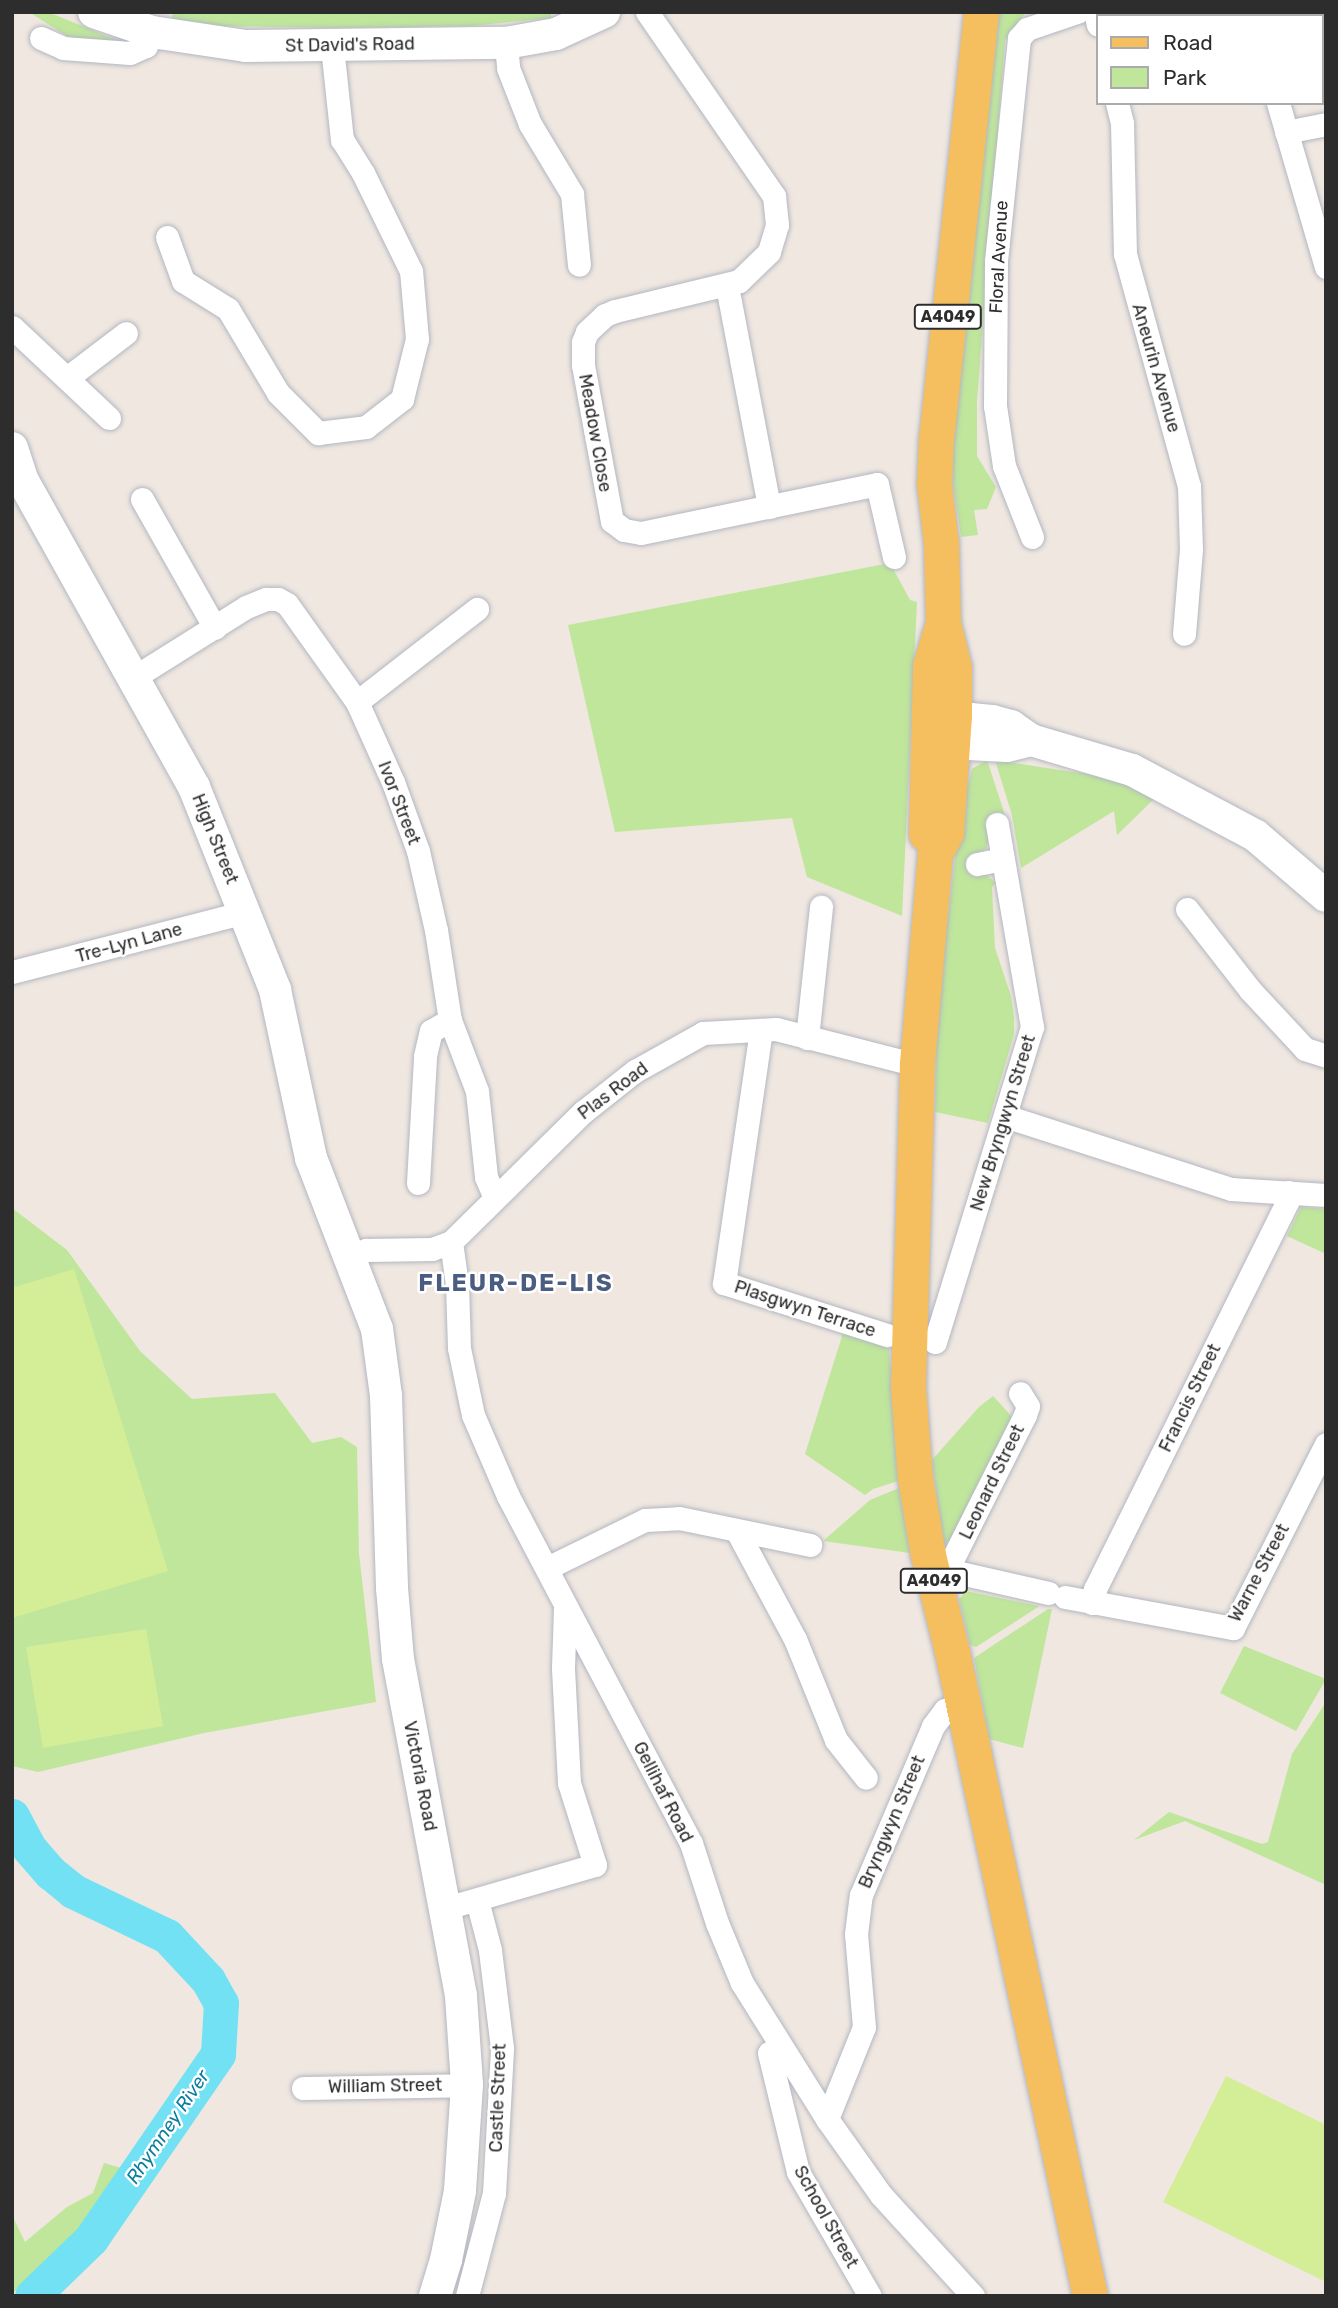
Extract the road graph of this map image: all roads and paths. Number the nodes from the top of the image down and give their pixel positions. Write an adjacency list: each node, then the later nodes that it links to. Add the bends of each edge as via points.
1 (94, 12): 6 (main road, St David's Road)
2 (604, 12): 8 (main road, St David's Road, via 556,34)
3 (647, 12): 17 (street, Meadow Close, via 774,196 777,225 769,253 751,273)
4 (981, 12): 33 (main road, A4049, via 936,437 934,484 943,623 930,666)
5 (1077, 12): 26 (street, Floral Avenue, via 1027,29 1019,38 996,261 996,406 1004,466)
6 (152, 33): 7 (street, via 146,46 130,53 63,48); 9 (main road, St David's Road, via 246,46)
7 (41, 38)
8 (506, 43): 9 (main road, St David's Road); 15 (street, via 508,68 530,124 572,194)
9 (332, 46): 14 (street, via 342,140 411,271 417,339 402,399 366,427 318,433 278,393 228,309 183,281)
10 (1118, 105): 30 (street, Aneurin Avenue, via 1122,123 1125,254 1189,486 1191,549)
11 (1279, 105): 13 (street)
12 (1326, 124): 13 (street)
13 (1286, 132): 16 (street)
14 (167, 237)
15 (579, 265)
16 (1326, 267)
17 (727, 286): 25 (street); 25 (street, Meadow Close, via 615,311 587,332 583,365 609,513 624,530 641,533)
18 (12, 327): 20 (street)
19 (125, 333): 20 (street)
20 (67, 378): 21 (street)
21 (110, 418)
22 (12, 448): 23 (main road, High Street)
23 (18, 484): 31 (main road, High Street)
24 (142, 499): 29 (street)
25 (769, 507): 27 (street, Meadow Close, via 877,484)
26 (1032, 537)
27 (894, 556)
28 (477, 609): 32 (street)
29 (215, 628): 31 (street, Ivor Street); 32 (street, Ivor Street, via 246,607 278,599 287,604)
30 (1184, 634)
31 (132, 678): 40 (main road, High Street, via 194,787)
32 (358, 702): 42 (street, Ivor Street, via 418,851)
33 (941, 729): 37 (main road, via 1010,726 1031,740 1132,770 1255,836); 46 (main road, A4049, via 924,831 935,853)
34 (997, 824): 35 (street, New Bryngwyn Street)
35 (1003, 859): 36 (street); 47 (street, New Bryngwyn Street, via 1032,1027)
36 (977, 864)
37 (1326, 896)
38 (821, 907): 44 (street)
39 (1187, 909): 45 (street, via 1250,990 1305,1049)
40 (245, 912): 41 (street, Tre-Lyn Lane); 53 (main road, High Street, via 275,990 312,1158)
41 (12, 972)
42 (450, 1020): 48 (street, via 431,1031 425,1056); 51 (street, Ivor Street, via 477,1091 486,1177)
43 (761, 1030): 44 (street, Plas Road, via 776,1029); 51 (street, Plas Road, via 703,1033 635,1071 583,1112); 54 (street, Plasgwyn Terrace, via 724,1283)
44 (807, 1038): 46 (street, Plas Road)
45 (1326, 1056)
46 (917, 1065): 61 (main road, A4049, via 908,1388 915,1478)
47 (1005, 1116): 49 (street, via 1231,1189); 55 (street, New Bryngwyn Street)
48 (418, 1183)
49 (1287, 1192): 50 (street); 62 (street, Francis Street, via 1287,1202)
50 (1326, 1195)
51 (494, 1196): 52 (street, Plas Road)
52 (451, 1242): 53 (street, via 432,1249 366,1250); 60 (street, Gellihaf Road, via 459,1348 473,1415 508,1496)
53 (348, 1258): 67 (main road, Victoria Road, via 377,1329 386,1396 398,1659)
54 (887, 1335)
55 (935, 1342)
56 (1020, 1393): 61 (street, Leonard Street, via 1028,1406 1025,1415)
57 (1326, 1444): 62 (street, Warne Street, via 1233,1628)
58 (737, 1531): 59 (street); 60 (street, via 679,1518 639,1521); 65 (street, via 795,1639 836,1740)
59 (810, 1545)
60 (547, 1568): 63 (street, Gellihaf Road)
61 (940, 1572): 62 (street, Warne Street); 64 (main road, A4049)
62 (1092, 1603)
63 (565, 1606): 66 (street, via 569,1783 595,1865); 71 (street, Gellihaf Road, via 691,1843 742,1983)
64 (963, 1706): 71 (street, Bryngwyn Street, via 945,1710 933,1726 862,1895 856,1934 864,2027); 76 (main road, A4049)
65 (866, 1778)
66 (477, 1900): 67 (street); 73 (street, Castle Street, via 491,1950 502,2048 494,2193)
67 (446, 1908): 69 (main road, Victoria Road, via 461,1996)
68 (769, 2053): 74 (street, School Street, via 798,2172)
69 (467, 2085): 70 (street, William Street); 72 (main road, Victoria Road, via 460,2191)
70 (303, 2088)
71 (827, 2119): 75 (street, Gellihaf Road, via 881,2195)
72 (435, 2296)
73 (467, 2296)
74 (870, 2296)
75 (973, 2296)
76 (1090, 2296)

